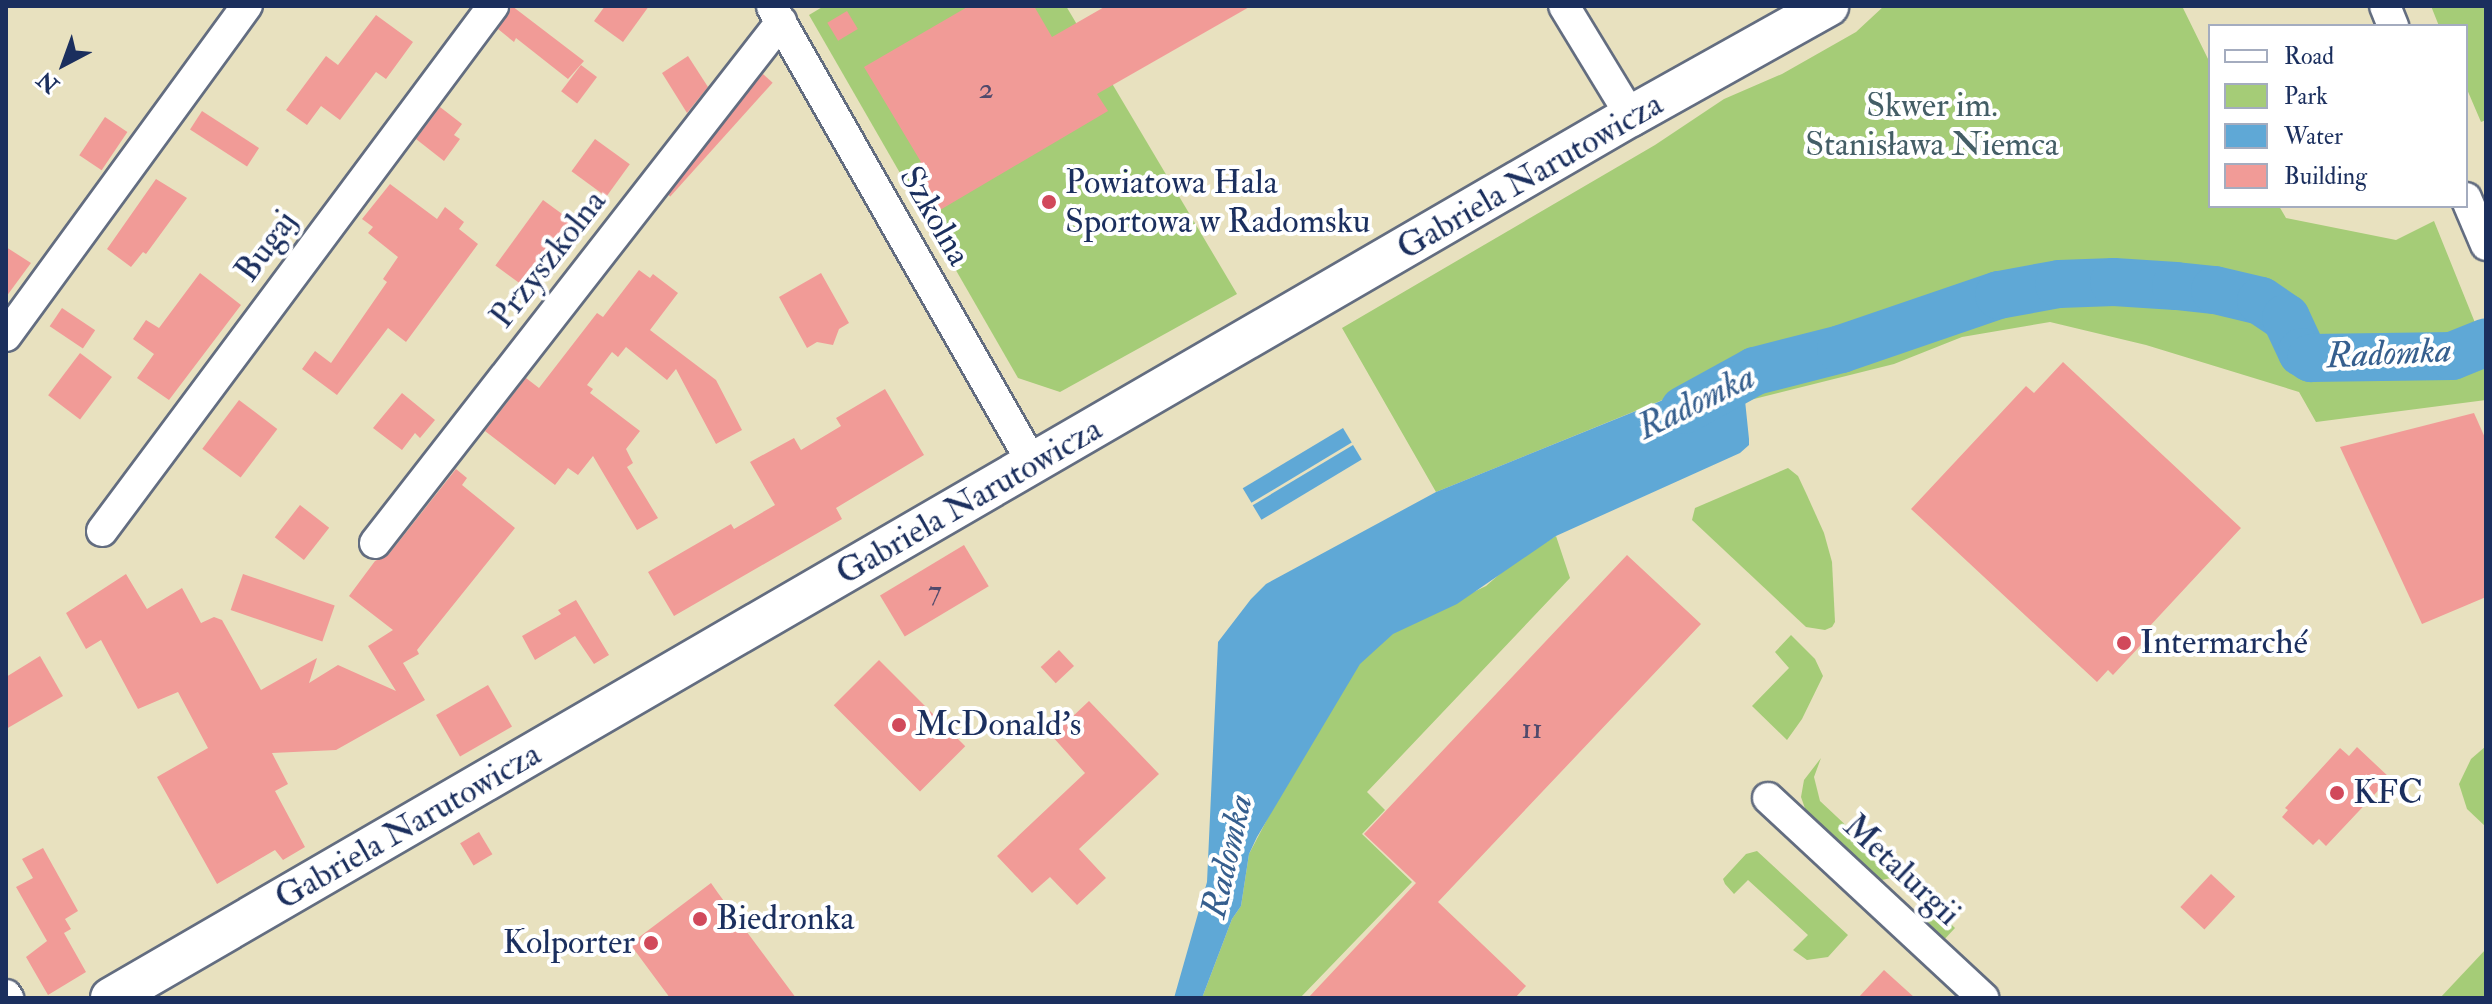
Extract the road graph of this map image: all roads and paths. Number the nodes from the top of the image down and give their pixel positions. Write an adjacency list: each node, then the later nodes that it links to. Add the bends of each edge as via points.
1 (247, 6): 9 (street)
2 (493, 6): 11 (street, Bugaj)
3 (1564, 6): 6 (street)
4 (1828, 6): 6 (main road, Gabriela Narutowicza)
5 (776, 14): 10 (street, Szkolna); 12 (street, Przyszkolna)
6 (1631, 116): 10 (main road, Gabriela Narutowicza)
7 (2468, 203): 8 (street)
8 (2486, 245)
9 (6, 336)
10 (1033, 464): 14 (main road, Gabriela Narutowicza)
11 (102, 531)
12 (375, 543)
13 (1768, 798): 15 (street, Metalurgii)
14 (111, 998)
15 (1983, 998)

